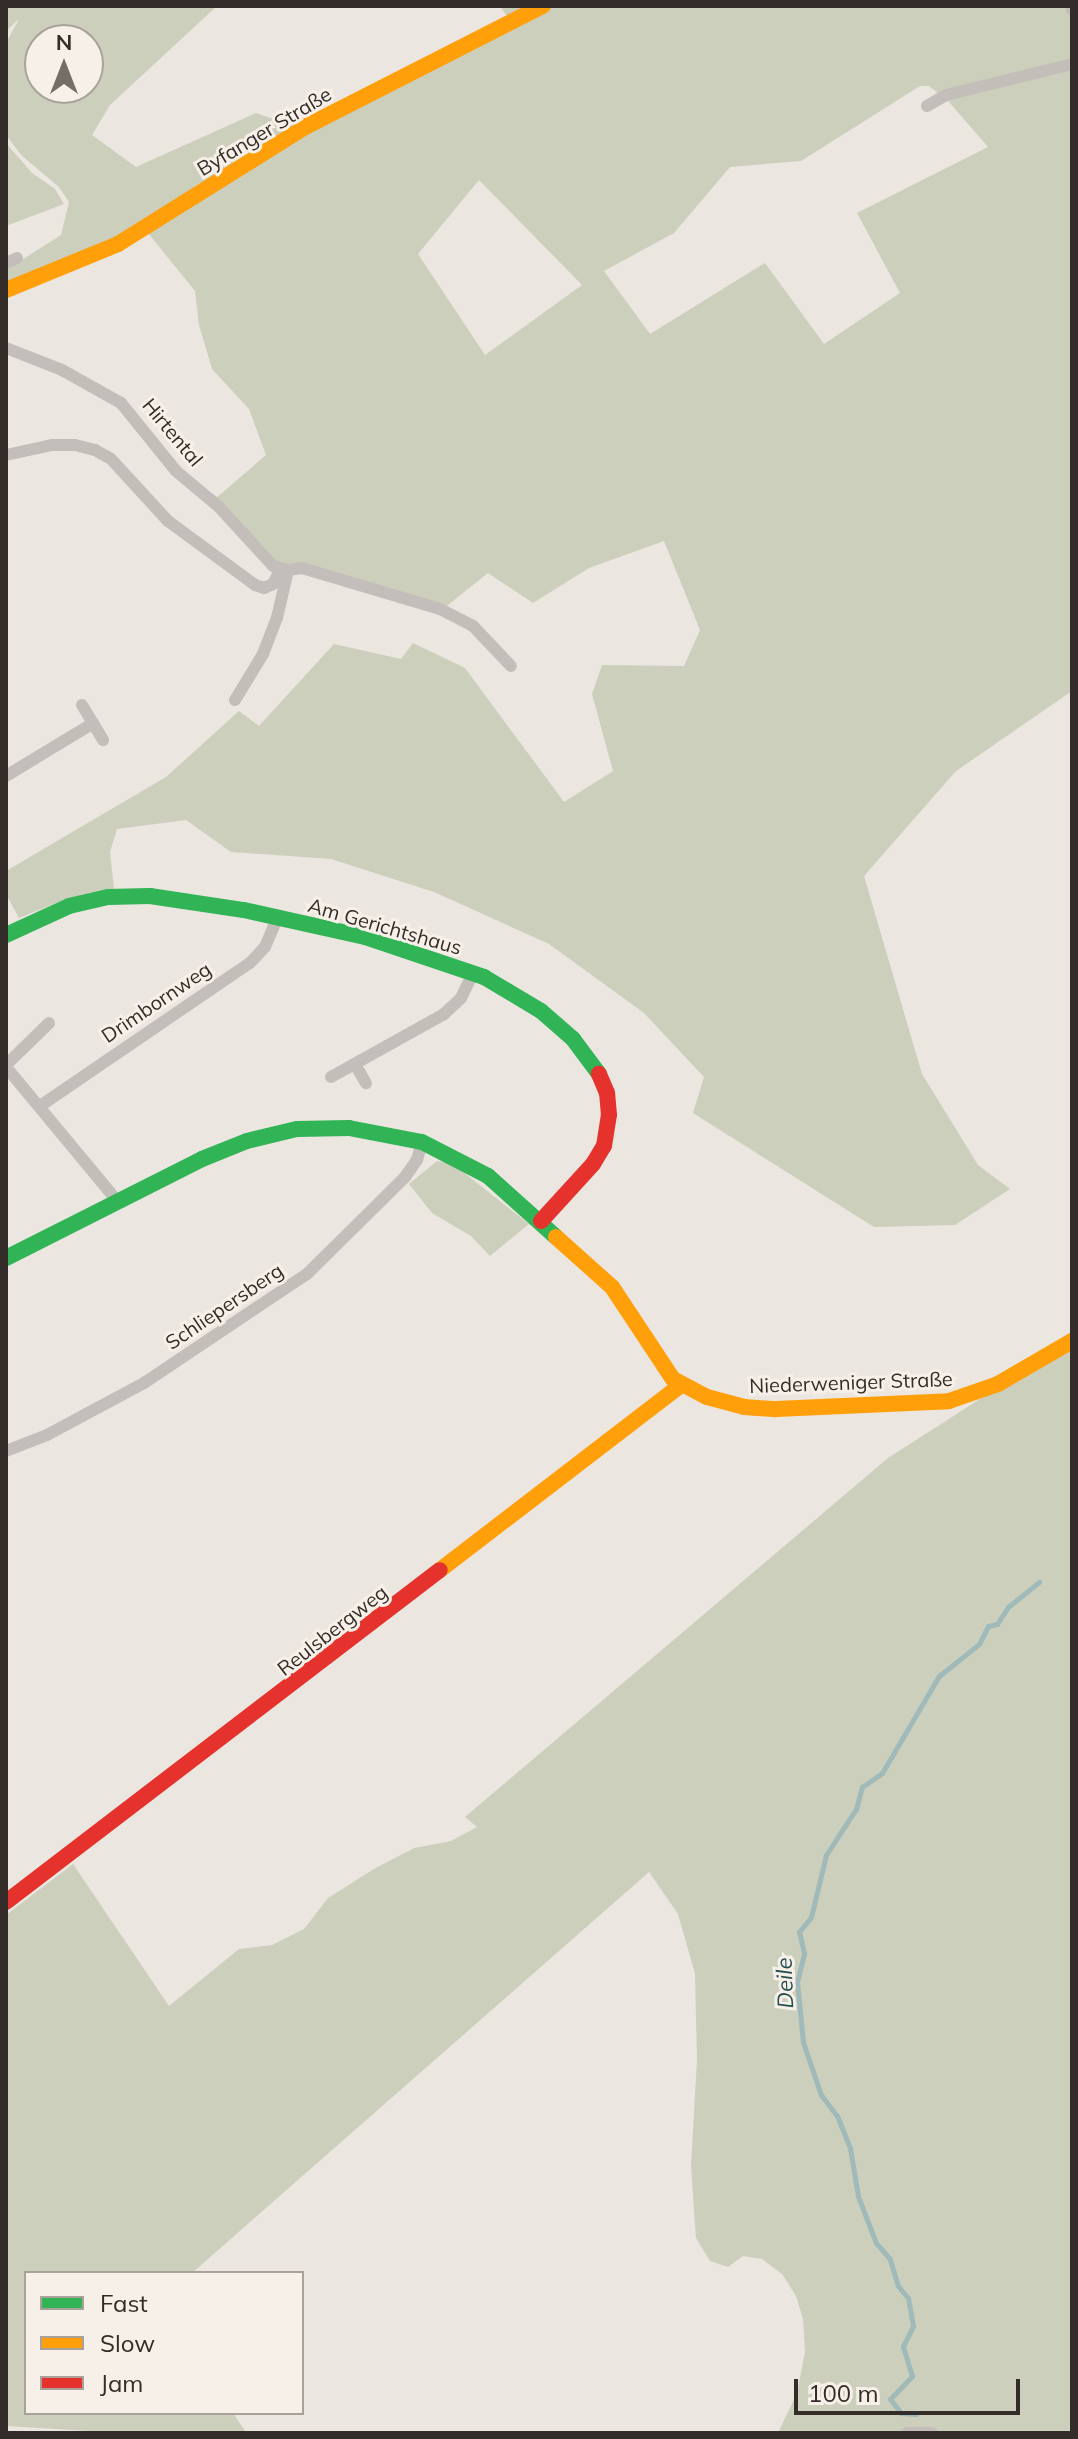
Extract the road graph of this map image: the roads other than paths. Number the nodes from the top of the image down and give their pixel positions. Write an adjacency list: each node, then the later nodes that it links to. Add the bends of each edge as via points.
1 (543, 6): 4 (street, Byfanger Straße, via 307,126 118,244)
2 (1072, 64): 3 (street, via 946,95)
3 (927, 106)
4 (6, 290)
5 (6, 348): 7 (street, Hirtental, via 62,370 121,403 176,471 219,507 273,566)
6 (6, 455): 7 (street, via 52,445 95,450 111,459 168,521 255,585 273,584)
7 (285, 569): 8 (street, via 302,568 440,609 473,626); 9 (street, via 277,618)
8 (511, 666)
9 (235, 700)
10 (82, 705): 11 (street)
11 (93, 723): 12 (street); 13 (street)
12 (103, 740)
13 (6, 776)
14 (278, 917): 15 (street, Am Gerichtshaus, via 196,901 108,897 42,916); 16 (street, Am Gerichtshaus, via 403,948); 22 (street, Drimbornweg, via 265,947 250,963)
15 (6, 935)
16 (473, 973): 19 (street, via 451,1009); 25 (street, Am Gerichtshaus, via 541,1011 573,1039 597,1069 607,1093 604,1146)
17 (49, 1023): 18 (street)
18 (6, 1066): 22 (street)
19 (356, 1066): 20 (street); 21 (street)
20 (331, 1077)
21 (366, 1083)
22 (40, 1106): 24 (street)
23 (422, 1142): 24 (street, Niederweniger Straße, via 330,1127 268,1134 202,1159); 25 (street, Niederweniger Straße, via 473,1166); 29 (street, Schliepersberg, via 405,1177 307,1274 144,1383)
24 (118, 1202): 26 (street, Niederweniger Straße)
25 (541, 1221): 28 (street, Niederweniger Straße, via 622,1299 667,1372)
26 (6, 1258)
27 (1072, 1341): 28 (street, Niederweniger Straße, via 991,1388 937,1403 744,1407)
28 (681, 1385): 30 (street, Reulsbergweg)
29 (6, 1451)
30 (6, 1902)
31 (907, 2433): 32 (street)
32 (932, 2433)

